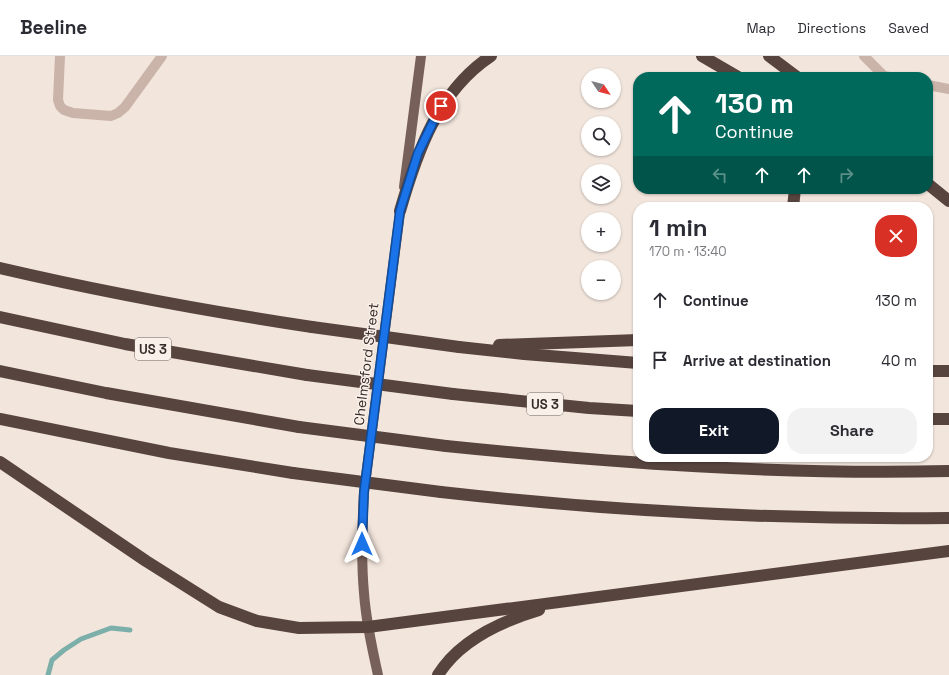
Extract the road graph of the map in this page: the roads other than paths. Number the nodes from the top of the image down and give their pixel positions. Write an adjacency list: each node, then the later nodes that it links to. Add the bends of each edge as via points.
1 (60, 56): 2 (lane, via 60,106 70,113 106,116 118,113 125,107)
2 (162, 56)
3 (421, 56): 15 (main road, Chelmsford Street)
4 (491, 56): 15 (highway, via 471,71 441,106 418,153)
5 (702, 56): 8 (highway)
6 (769, 56): 9 (highway)
7 (864, 56): 10 (lane)
8 (729, 72)
9 (791, 72)
10 (880, 72)
11 (933, 86): 12 (lane)
12 (949, 89)
13 (933, 188): 14 (highway)
14 (949, 201)
15 (400, 211): 33 (main road, Chelmsford Street, via 364,492 362,559)
16 (0, 268): 19 (highway, bridge, via 145,299 312,327)
17 (0, 317): 24 (highway, US 3, bridge, via 125,344 306,375 453,394)
18 (633, 340): 19 (highway)
19 (459, 347): 20 (highway)
20 (633, 363)
21 (0, 371): 29 (highway, bridge, via 106,394 299,427 446,446 698,467)
22 (933, 371): 23 (highway)
23 (949, 371)
24 (633, 411)
25 (0, 419): 30 (highway, bridge, via 169,453 293,474 574,506 826,518)
26 (933, 419): 27 (highway)
27 (949, 419)
28 (0, 462): 33 (highway, via 219,607 257,621 285,626 324,629)
29 (949, 471)
30 (949, 518)
31 (949, 551): 32 (highway)
32 (567, 602): 33 (highway); 35 (highway, via 534,612 482,635 466,645)
33 (368, 627): 34 (main road, Chelmsford Street)
34 (378, 675)
35 (438, 675)

